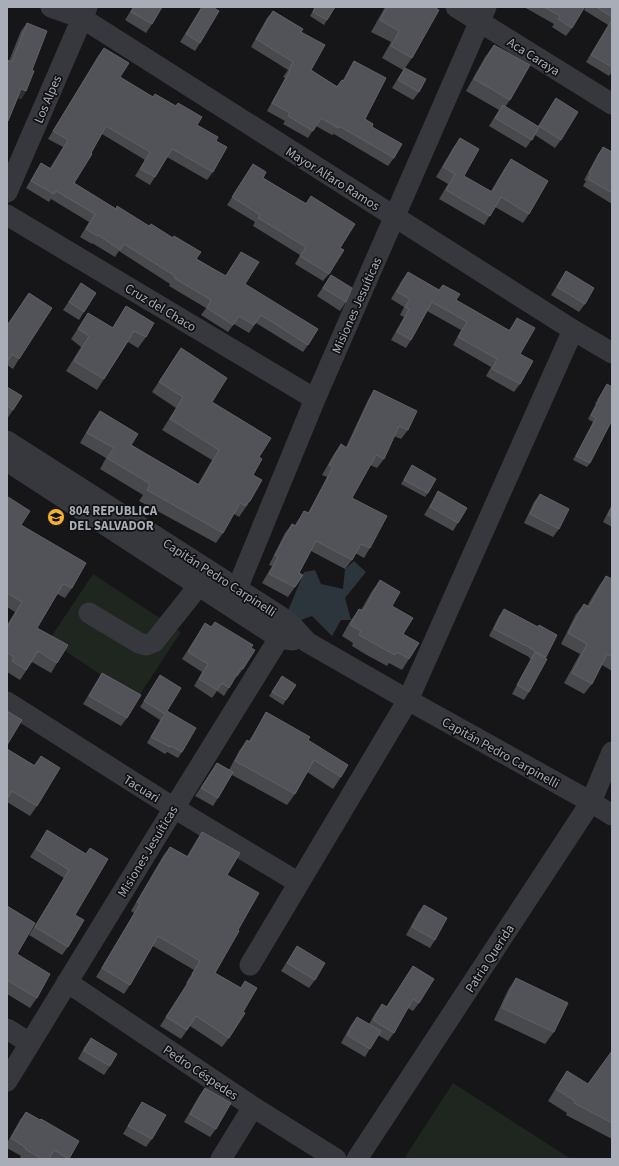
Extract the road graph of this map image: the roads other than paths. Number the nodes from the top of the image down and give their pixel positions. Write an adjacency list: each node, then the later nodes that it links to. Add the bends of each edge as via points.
1 (51, 7): 3 (street, Mayor Alfaro Ramos)
2 (456, 7): 4 (street, Aca Caraya)
3 (84, 13): 6 (street, Los Alpes); 8 (street, Mayor Alfaro Ramos)
4 (482, 15): 5 (street, Aca Caraya); 8 (street, Misiones Jesuíticas)
5 (612, 104)
6 (7, 192)
7 (7, 216): 11 (street, Cruz del Chaco)
8 (394, 217): 9 (street, Mayor Alfaro Ramos); 11 (street, Misiones Jesuíticas)
9 (573, 330): 10 (street, Mayor Alfaro Ramos); 19 (street)
10 (612, 353)
11 (315, 399): 16 (street, Misiones Jesuíticas)
12 (7, 441): 14 (street, Capitán Pedro Carpinelli)
13 (7, 461): 14 (street, Capitán Pedro Carpinelli)
14 (38, 471): 15 (street, Capitán Pedro Carpinelli); 16 (street, Capitán Pedro Carpinelli)
15 (199, 585): 16 (street, Capitán Pedro Carpinelli); 17 (street, via 154,642 139,643)
16 (234, 597): 18 (street, Capitán Pedro Carpinelli)
17 (89, 613)
18 (284, 630): 19 (street, Capitán Pedro Carpinelli); 23 (street, Misiones Jesuíticas)
19 (408, 700): 22 (street, Capitán Pedro Carpinelli); 25 (street)
20 (7, 702): 23 (street, Tacuari)
21 (612, 752): 22 (street, Patria Querida)
22 (591, 802): 24 (street, Capitán Pedro Carpinelli); 34 (street, Patria Querida)
23 (174, 808): 25 (street, Tacuari); 27 (street, Misiones Jesuíticas)
24 (612, 815)
25 (299, 883): 26 (street)
26 (250, 965)
27 (67, 982): 29 (street, Misiones Jesuíticas); 31 (street, Pedro Céspedes)
28 (7, 1029): 29 (street)
29 (30, 1043): 30 (street, Misiones Jesuíticas)
30 (7, 1081)
31 (253, 1107): 32 (street); 33 (street, Pedro Céspedes)
32 (221, 1159)
33 (336, 1159)
34 (357, 1159)

